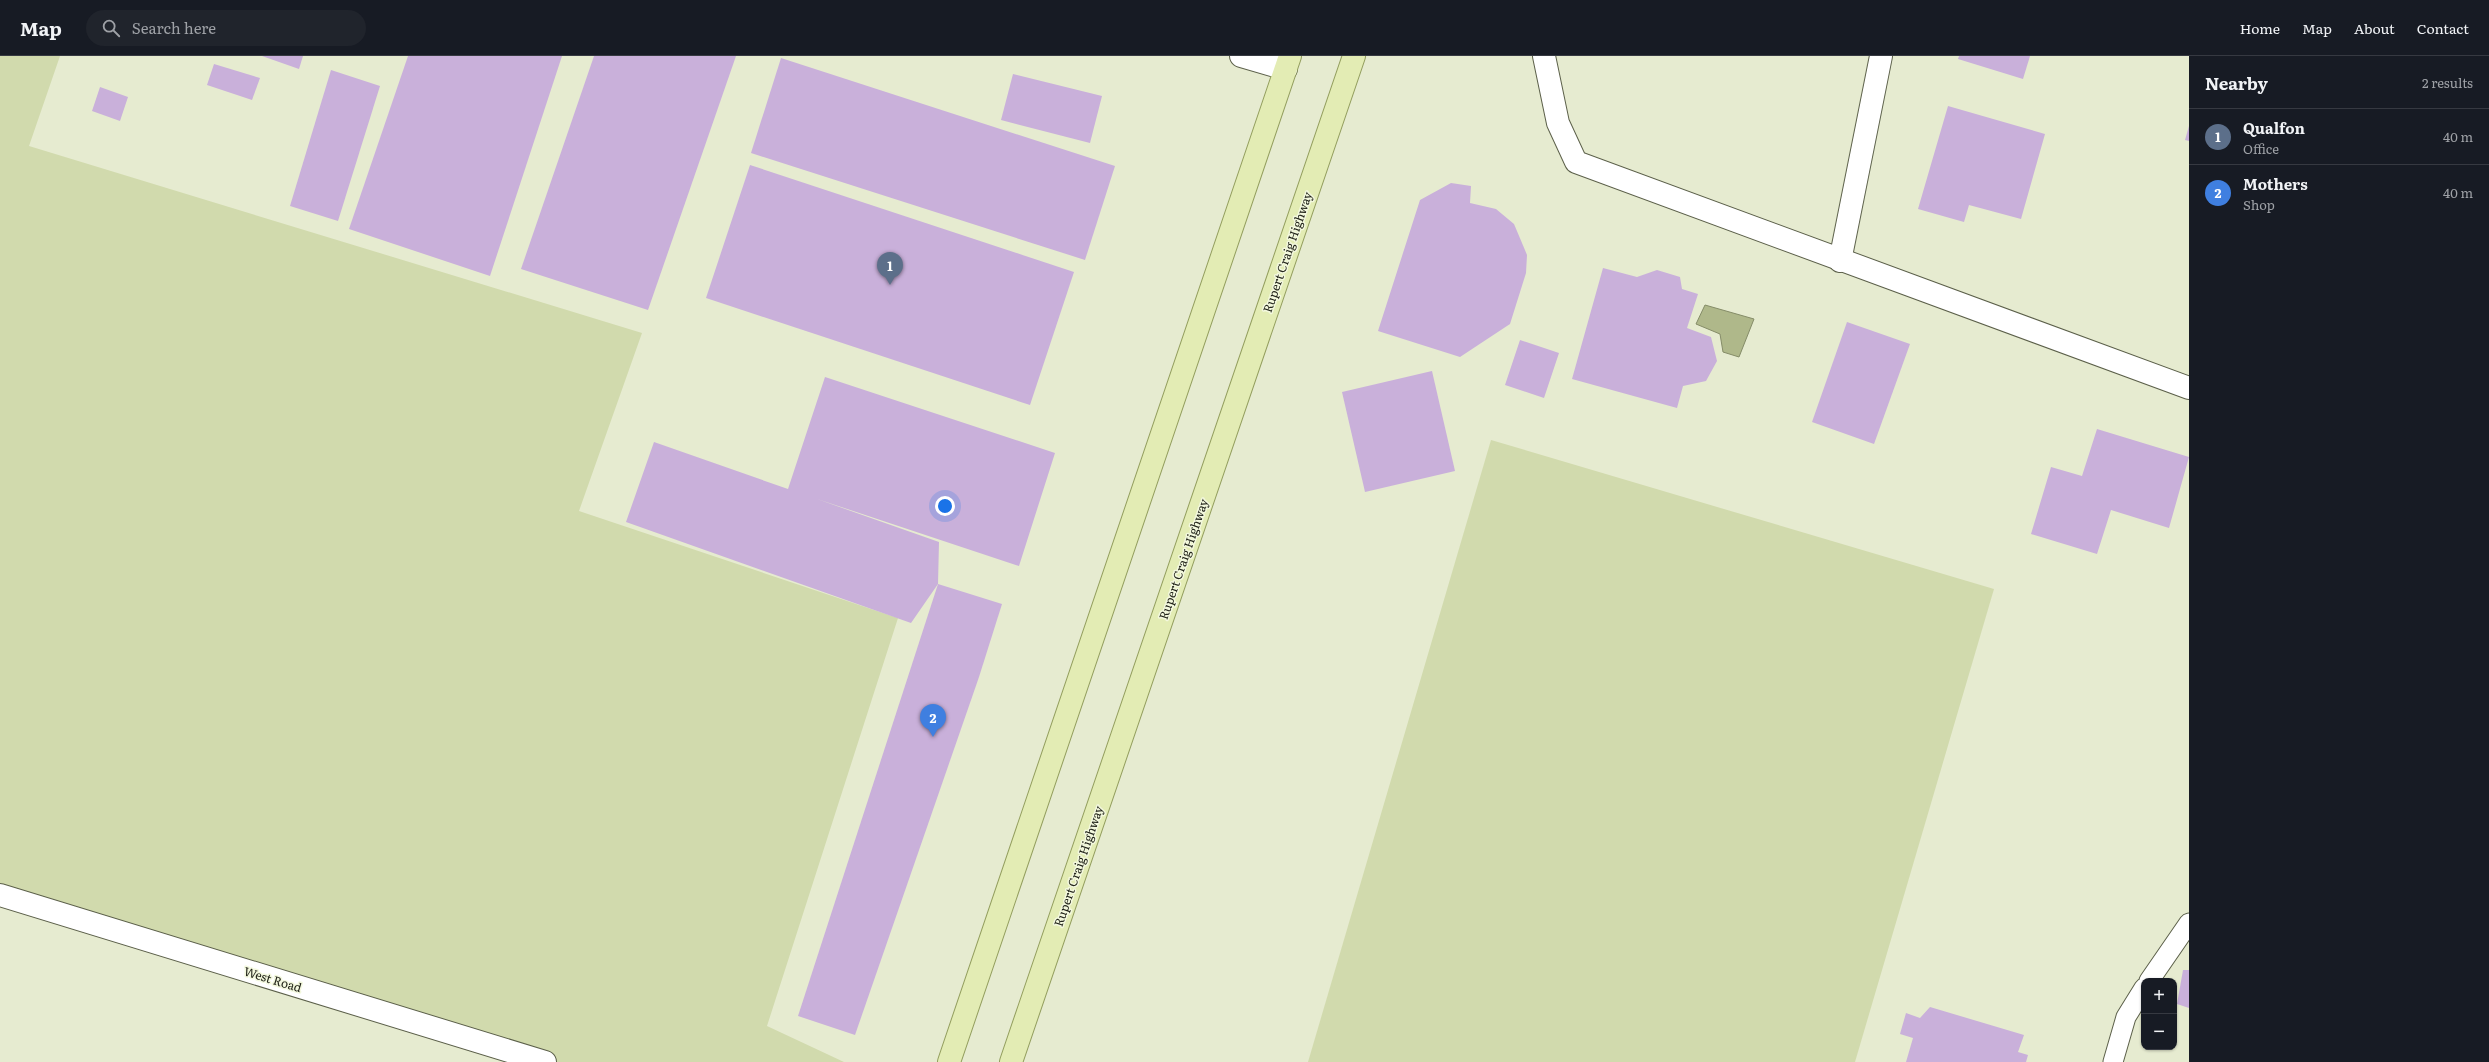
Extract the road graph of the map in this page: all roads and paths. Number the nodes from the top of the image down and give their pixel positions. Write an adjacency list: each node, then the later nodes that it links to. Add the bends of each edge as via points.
1 (1241, 56): 5 (street)
2 (1354, 56): 14 (main road, Rupert Craig Highway)
3 (1544, 56): 6 (street, via 1558,123 1576,162)
4 (1881, 56): 6 (street)
5 (1288, 63): 13 (main road)
6 (1840, 261): 7 (street)
7 (2189, 388)
8 (0, 895): 12 (street, West Road)
9 (2189, 923): 10 (lane)
10 (2151, 978)
11 (2141, 993): 15 (lane, via 2126,1017)
12 (545, 1062)
13 (949, 1062)
14 (1012, 1062)
15 (2113, 1062)

